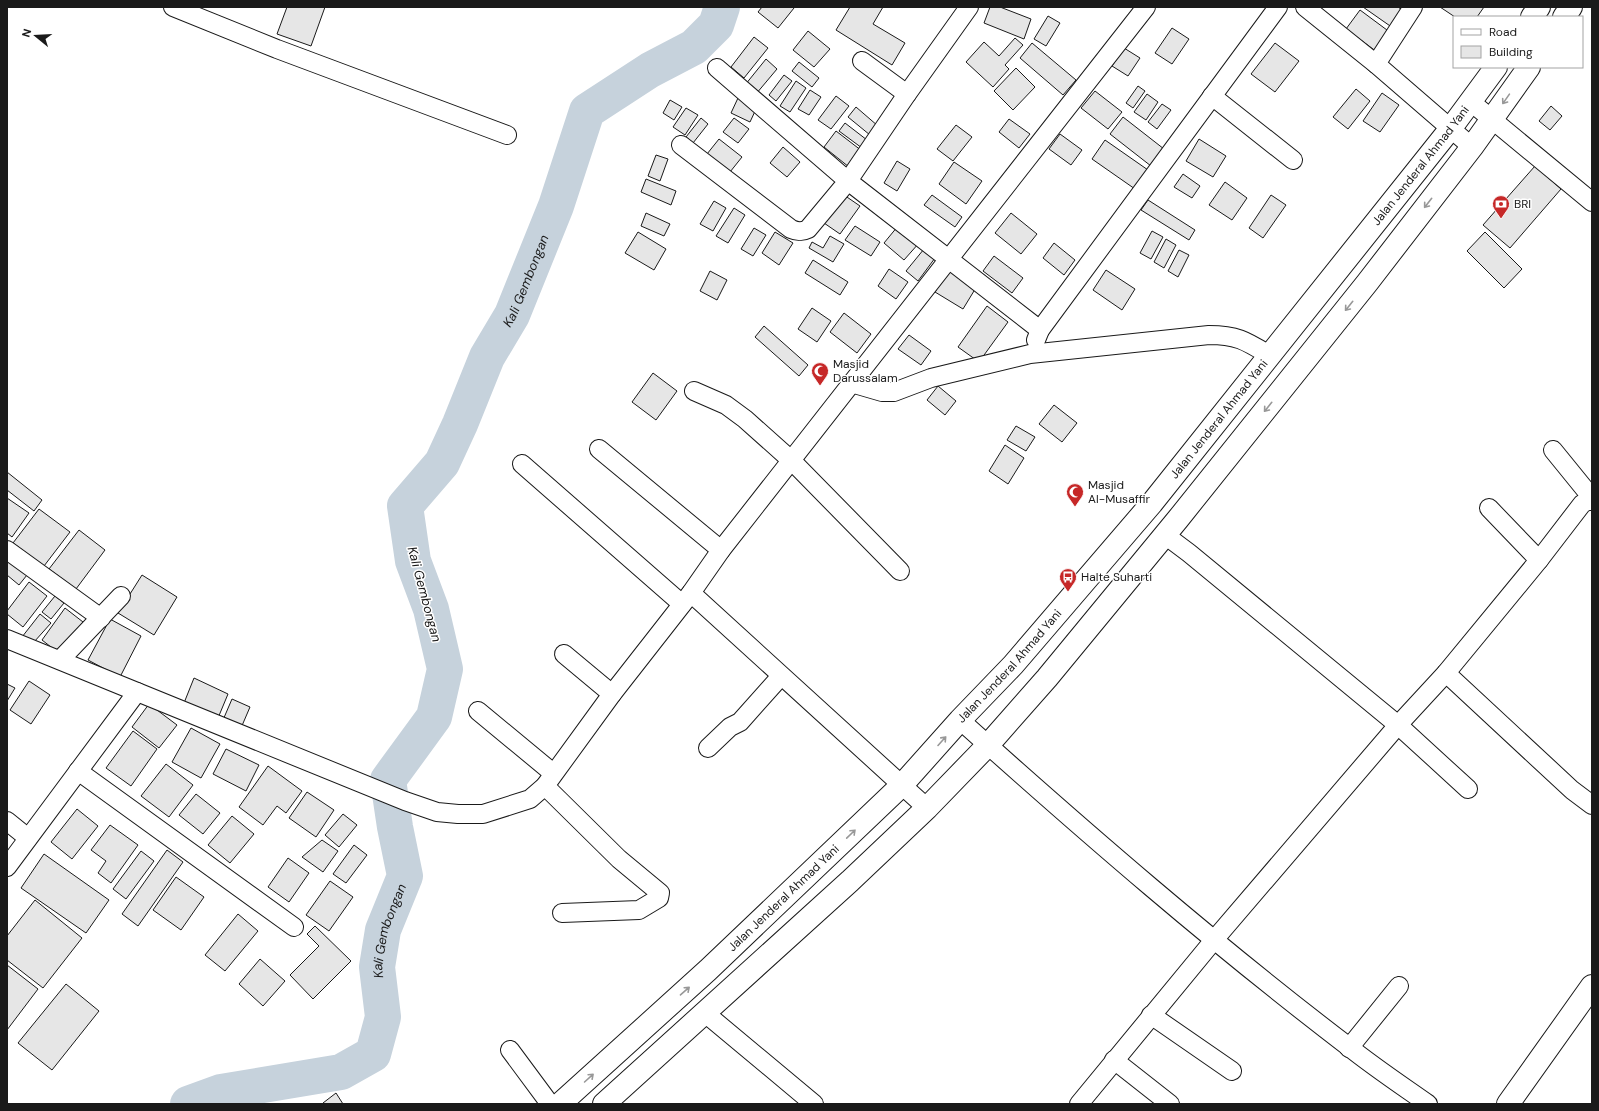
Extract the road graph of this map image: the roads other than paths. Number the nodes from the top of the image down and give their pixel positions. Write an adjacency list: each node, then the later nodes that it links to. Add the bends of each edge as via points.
1 (173, 7): 21 (street, via 277,49)
2 (969, 7): 16 (street)
3 (1146, 7): 27 (street)
4 (1278, 7): 17 (street)
5 (1305, 7): 12 (street)
6 (1412, 7): 12 (street)
7 (1539, 7): 9 (main road)
8 (1571, 7): 10 (main road)
9 (1533, 16)
10 (1565, 16)
11 (862, 61): 16 (street)
12 (1376, 64): 20 (street)
13 (717, 68): 25 (street)
14 (1495, 68): 18 (main road, Jalan Jenderal Ahmad Yani)
15 (1528, 68): 19 (main road, one-way to 19)
16 (907, 94): 25 (street)
17 (1212, 96): 24 (street); 28 (street)
18 (1471, 102): 19 (street); 20 (main road, Jalan Jenderal Ahmad Yani)
19 (1491, 120): 23 (main road); 26 (street)
20 (1451, 128): 23 (street); 30 (main road, Jalan Jenderal Ahmad Yani)
21 (507, 135)
22 (681, 145): 25 (street, via 796,231 803,232 808,229)
23 (1472, 147): 39 (main road, one-way to 39)
24 (1293, 160)
25 (848, 181): 27 (street)
26 (1592, 202)
27 (948, 258): 28 (street); 31 (street)
28 (1040, 330): 29 (street)
29 (1030, 354): 30 (street, via 1224,335 1243,339); 31 (street, via 931,378 894,392 882,392)
30 (1269, 355): 55 (main road, Jalan Jenderal Ahmad Yani, via 1114,549 1014,665)
31 (851, 383): 35 (street)
32 (694, 391): 35 (street, via 726,405)
33 (599, 449): 41 (street)
34 (1553, 450): 37 (street)
35 (792, 461): 41 (street); 43 (street)
36 (522, 464): 45 (street)
37 (1592, 500): 42 (street, via 1582,504)
38 (1489, 508): 42 (street)
39 (1165, 536): 56 (street); 57 (main road)
40 (7, 550): 46 (street)
41 (721, 550): 45 (street)
42 (1539, 560): 50 (street)
43 (900, 571)
44 (122, 596): 46 (street)
45 (687, 599): 51 (street); 53 (street)
46 (101, 618): 49 (street)
47 (7, 638): 49 (street)
48 (564, 654): 53 (street)
49 (60, 660): 52 (street)
50 (1446, 673): 56 (street); 63 (street, via 1572,790)
51 (781, 676): 58 (street, via 740,722 730,727); 61 (street)
52 (137, 692): 59 (street); 60 (street, via 358,783 437,812 483,814 530,799)
53 (612, 694): 60 (street)
54 (478, 711): 60 (street)
55 (960, 720): 57 (street); 61 (main road, Jalan Jenderal Ahmad Yani, one-way to 55)
56 (1398, 725): 62 (street); 70 (street)
57 (988, 745): 64 (main road); 70 (street)
58 (708, 748)
59 (78, 771): 66 (street); 69 (street)
60 (549, 780): 68 (street, via 619,859 660,893 659,898 639,910)
61 (902, 785): 64 (street); 80 (main road, Jalan Jenderal Ahmad Yani, one-way to 61, via 708,970)
62 (1468, 789)
63 (1592, 805)
64 (927, 808): 73 (main road)
65 (7, 821): 66 (street)
66 (28, 838): 67 (street)
67 (7, 867)
68 (562, 913)
69 (294, 927)
70 (1214, 940): 74 (street); 75 (street)
71 (1399, 986): 75 (street)
72 (1592, 986): 86 (main road)
73 (705, 1013): 81 (main road); 82 (street)
74 (1151, 1015): 77 (street); 78 (street)
75 (1349, 1048): 85 (street)
76 (510, 1050): 79 (street)
77 (1114, 1060): 83 (street); 84 (street)
78 (1232, 1071)
79 (550, 1104)
80 (560, 1104)
81 (604, 1104)
82 (814, 1104)
83 (1079, 1104)
84 (1170, 1104)
85 (1428, 1104)
86 (1508, 1104)

